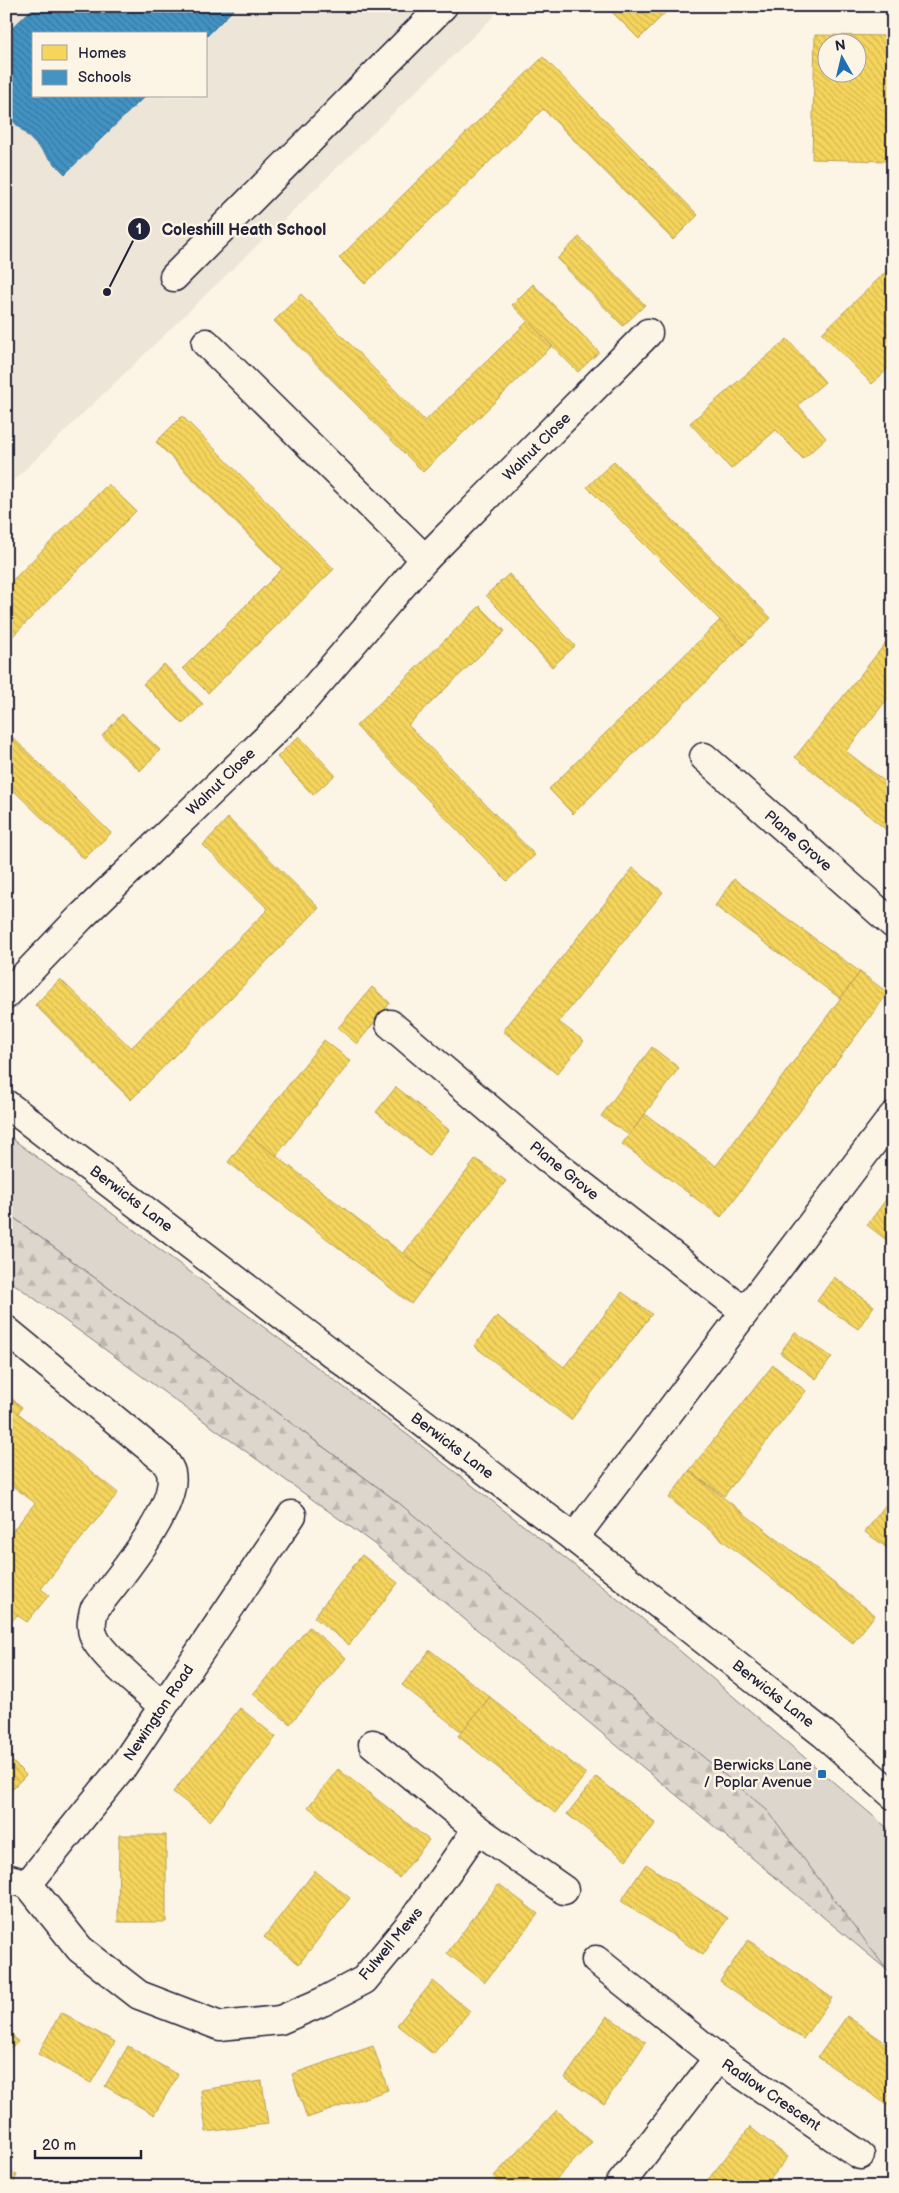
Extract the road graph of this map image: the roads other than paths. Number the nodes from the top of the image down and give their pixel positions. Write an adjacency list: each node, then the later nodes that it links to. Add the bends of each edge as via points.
1 (443, 6): 2 (street)
2 (174, 277)
3 (648, 333): 5 (street, Walnut Close)
4 (206, 343): 5 (street)
5 (425, 559): 8 (street, Walnut Close, via 293,713 80,918)
6 (704, 758): 7 (street, Plane Grove)
7 (893, 924)
8 (6, 995)
9 (390, 1024): 12 (street, Plane Grove, via 547,1158)
10 (6, 1104): 15 (street, Berwicks Lane)
11 (893, 1116): 12 (street)
12 (744, 1311): 15 (street)
13 (6, 1330): 16 (street, via 164,1460 172,1473 169,1496 156,1525 94,1610 91,1624 94,1638)
14 (292, 1515): 16 (street, Newington Road)
15 (574, 1538): 18 (street, Berwicks Lane, via 824,1734)
16 (163, 1706): 20 (street, Newington Road, via 121,1769)
17 (373, 1744): 19 (street)
18 (893, 1795)
19 (477, 1829): 20 (street, Fulwell Mews, via 412,1922 364,1980 280,2020 220,2026 139,1995 80,1949); 21 (street)
20 (17, 1881)
21 (564, 1890)
22 (596, 1960): 23 (street)
23 (718, 2058): 24 (street, Radlow Crescent); 25 (street, Radlow Crescent)
24 (860, 2155)
25 (618, 2187)

